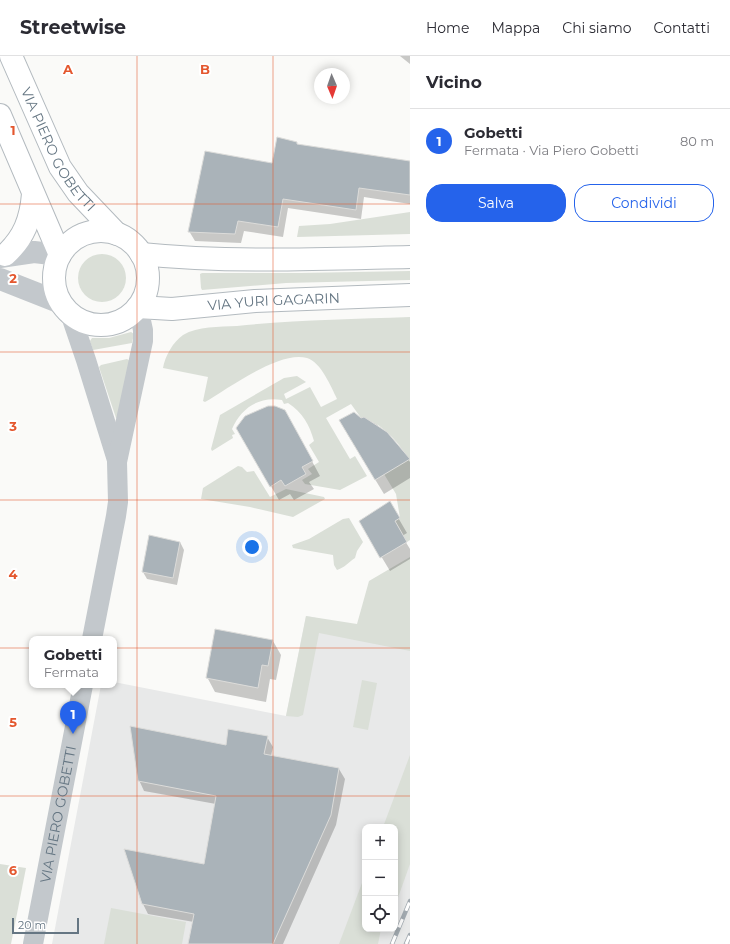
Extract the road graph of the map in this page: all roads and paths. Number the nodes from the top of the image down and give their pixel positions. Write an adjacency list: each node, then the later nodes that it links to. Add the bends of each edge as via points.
1 (11, 56): 4 (main road, VIA PIERO GOBETTI, via 63,172 78,193)
2 (0, 115): 3 (main road)
3 (33, 194): 6 (main road); 7 (main road, via 26,228)
4 (117, 234): 5 (main road, via 126,238); 6 (main road, via 90,233 77,238)
5 (141, 254): 8 (main road, via 224,260); 11 (main road, via 148,275 146,290)
6 (60, 255): 7 (street, via 34,252); 12 (main road, via 56,263 54,280)
7 (2, 256)
8 (410, 257)
9 (0, 279): 12 (street)
10 (410, 295): 11 (main road, VIA YURI GAGARIN, via 255,301 172,309)
11 (138, 307): 12 (main road, via 128,317 114,323 99,325 82,322); 13 (street, via 143,341)
12 (65, 308): 13 (street, via 86,360)
13 (118, 462): 14 (street, via 116,516)
14 (93, 636)
15 (82, 688): 16 (street, VIA PIERO GOBETTI)
16 (33, 944)

